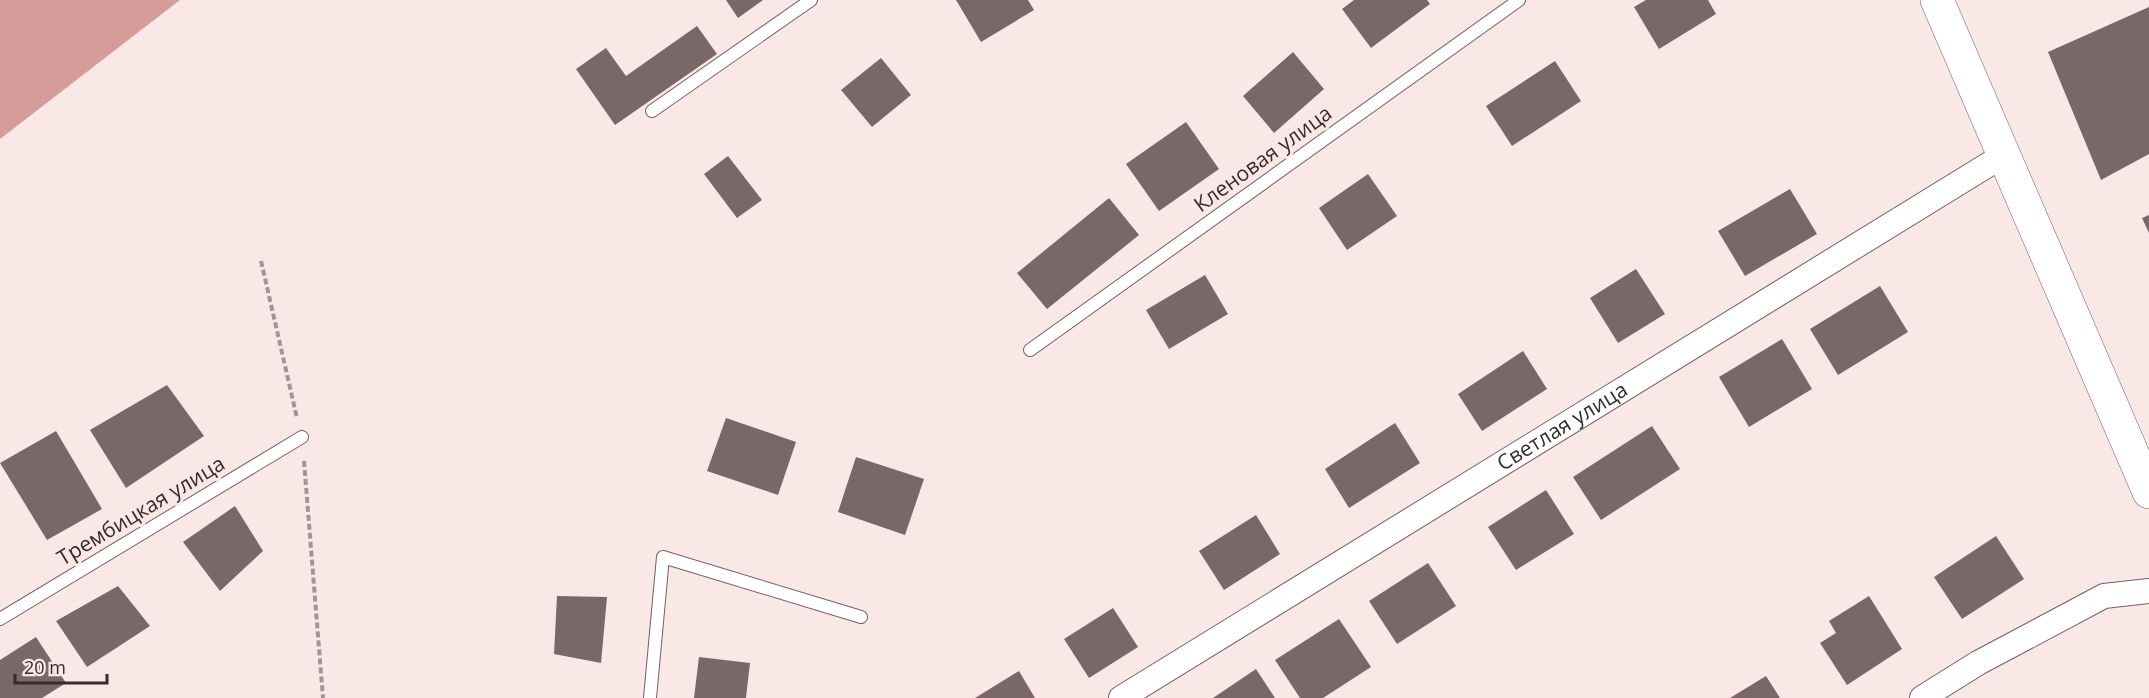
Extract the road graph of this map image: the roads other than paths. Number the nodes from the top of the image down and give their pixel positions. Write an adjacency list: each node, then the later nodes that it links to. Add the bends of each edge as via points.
1 (811, 0): 4 (lane)
2 (1520, 0): 6 (lane, Кленовая улица)
3 (1937, 0): 5 (main road)
4 (652, 111)
5 (2004, 155): 8 (main road); 13 (street, Светлая улица)
6 (1030, 350)
7 (302, 437): 11 (lane, Трембицкая улица)
8 (2149, 492)
9 (2149, 591): 14 (street, via 2104,596 1978,663)
10 (861, 617): 12 (lane, via 663,556)
11 (0, 619)
12 (650, 698)
13 (1121, 698)
14 (1922, 698)

